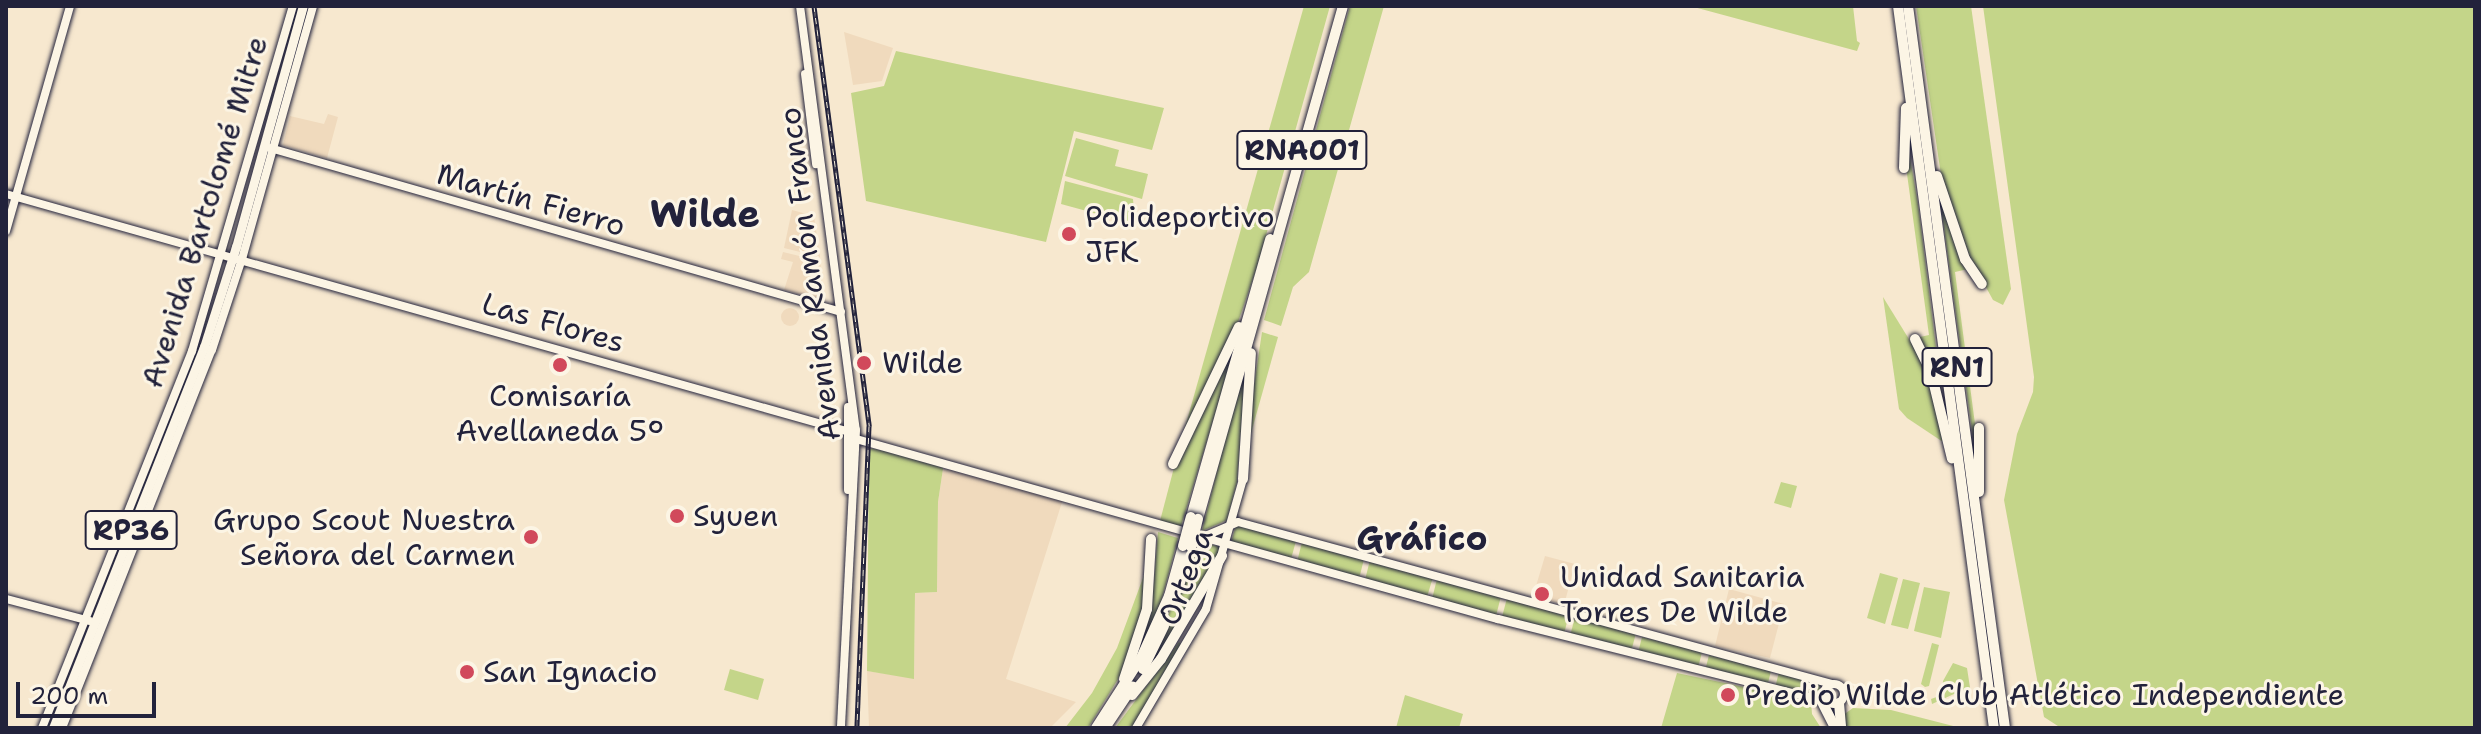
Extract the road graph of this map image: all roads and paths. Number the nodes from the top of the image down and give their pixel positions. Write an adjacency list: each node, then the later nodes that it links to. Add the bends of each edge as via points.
1 (70, 6): 15 (street)
2 (293, 6): 12 (street, Avenida Bartolomé Mitre)
3 (303, 6): 12 (main road, Avenida Bartolomé Mitre / RP36)
4 (313, 6): 12 (street, Avenida Bartolomé Mitre)
5 (798, 6): 21 (street, Avenida Ramón Franco)
6 (1336, 6): 18 (highway, RNA001)
7 (1345, 6): 20 (highway, RNA001)
8 (1898, 6): 10 (highway, RN1)
9 (1908, 6): 11 (highway, RN1)
10 (1908, 82): 13 (highway); 27 (highway, RN1)
11 (1919, 91): 19 (highway, via 1950,221); 33 (highway, RN1)
12 (264, 146): 17 (main road, Avenida Bartolomé Mitre / RP36); 21 (street, Martín Fierro)
13 (1904, 168)
14 (6, 194): 15 (street, Las Flores)
15 (16, 196): 16 (street); 17 (street, Las Flores)
16 (6, 231)
17 (233, 257): 24 (street, Las Flores); 36 (main road, Avenida Bartolomé Mitre / RP36, via 204,347)
18 (1258, 281): 25 (highway); 28 (highway, RNA001)
19 (1982, 284)
20 (1262, 293): 26 (highway, via 1246,395); 28 (highway, RNA001)
21 (839, 312): 24 (street, Avenida Ramón Franco)
22 (1915, 339): 27 (highway, via 1931,372)
23 (1979, 428): 33 (highway)
24 (853, 435): 30 (street, Las Flores); 44 (street, Avenida Ramón Franco)
25 (1173, 464)
26 (1243, 479): 29 (street, Ortega)
27 (1962, 489): 50 (highway, RN1)
28 (1195, 518): 40 (highway, RNA001, bridge, via 1162,613)
29 (1232, 523): 32 (street, Ortega); 32 (street, via 1200,536); 38 (street)
30 (1183, 531)
31 (1151, 539): 40 (highway, via 1145,617)
32 (1225, 544): 34 (street, Ortega); 39 (street)
33 (1981, 549): 51 (highway, RN1)
34 (1222, 556): 40 (highway, via 1161,659); 47 (street, Ortega, via 1202,618)
35 (6, 599): 36 (street)
36 (95, 621): 37 (main road, Avenida Bartolomé Mitre / RP36)
37 (81, 656): 41 (street); 42 (main road, RP36); 43 (street)
38 (1832, 684): 39 (street, via 1825,692); 39 (street, via 1844,691)
39 (1829, 702): 48 (highway); 49 (highway)
40 (1116, 707): 45 (highway, RNA001); 46 (highway, RNA001)
41 (42, 728)
42 (53, 728)
43 (62, 728)
44 (838, 728)
45 (1096, 728)
46 (1105, 728)
47 (1136, 728)
48 (1835, 728)
49 (1841, 728)
50 (1994, 728)
51 (2005, 728)

